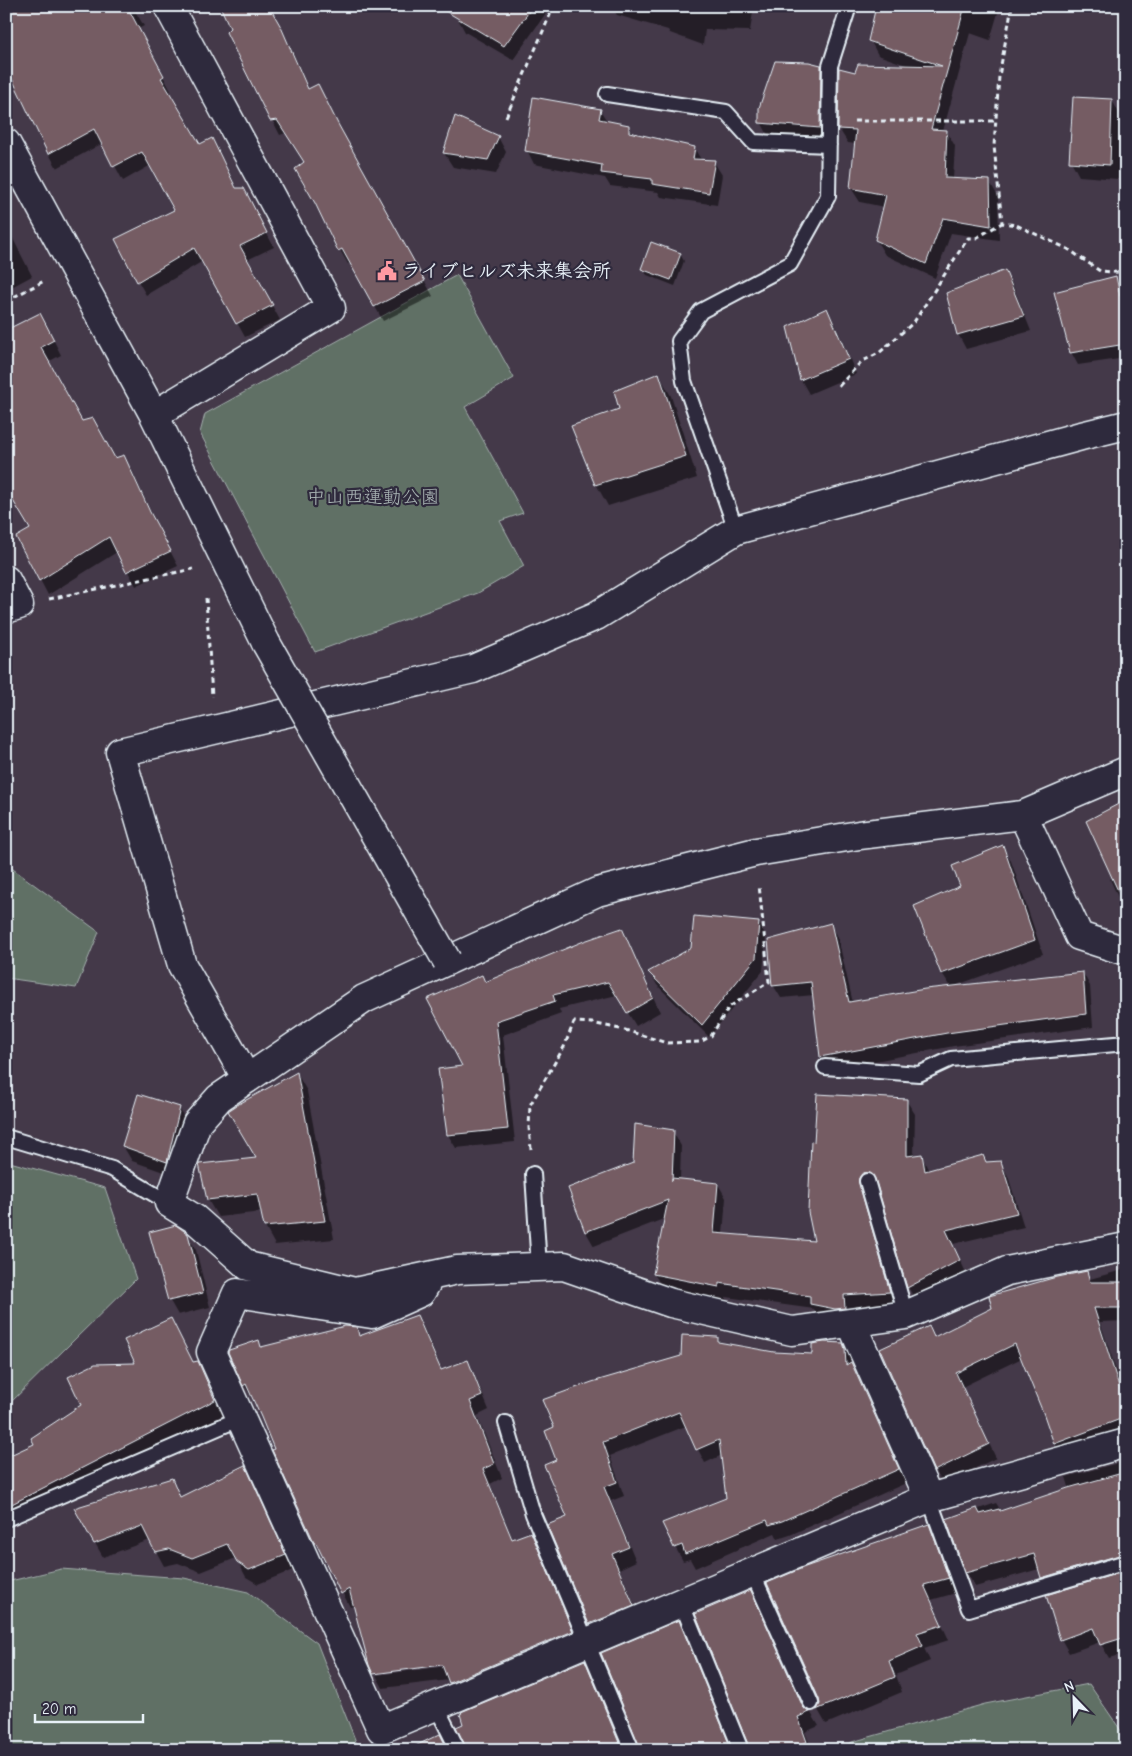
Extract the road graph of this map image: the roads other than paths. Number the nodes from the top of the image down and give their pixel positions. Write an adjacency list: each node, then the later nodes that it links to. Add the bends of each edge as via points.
1 (168, 6): 6 (street, via 331,308)
2 (849, 6): 5 (lane, via 830,66)
3 (607, 94): 5 (lane, via 726,112 753,142)
4 (6, 143): 6 (street)
5 (829, 145): 8 (lane, via 828,196 790,264 701,311 679,341 684,382)
6 (154, 415): 14 (street, bridge, via 266,643)
7 (1126, 425): 8 (street)
8 (736, 530): 17 (street, via 596,616 473,669 120,752 182,965)
9 (6, 580): 10 (street)
10 (13, 607)
11 (1126, 772): 12 (street)
12 (1023, 815): 13 (street, via 1079,936 1119,949); 14 (street, via 859,835 756,852 597,892)
13 (1126, 946)
14 (447, 961): 17 (street, via 364,999)
15 (1126, 1043): 16 (lane, via 951,1059 919,1074)
16 (825, 1067)
17 (247, 1079): 21 (street, via 219,1098 197,1123)
18 (6, 1137): 21 (lane, via 112,1169)
19 (533, 1174): 23 (lane)
20 (867, 1181): 25 (lane)
21 (169, 1203): 24 (street, via 195,1219 248,1266 355,1292)
22 (1126, 1247): 25 (street, via 1007,1271)
23 (539, 1267): 24 (street, via 457,1270); 26 (street, via 564,1266 670,1303 792,1331)
24 (432, 1275): 27 (street, via 421,1292 372,1314 237,1293 211,1352)
25 (906, 1315): 26 (street)
26 (851, 1323): 30 (street)
27 (241, 1418): 31 (lane); 37 (street, via 380,1729)
28 (506, 1423): 35 (lane, via 533,1514)
29 (1126, 1443): 30 (street)
30 (929, 1498): 32 (lane, via 969,1609); 33 (street)
31 (6, 1519)
32 (1126, 1562)
33 (752, 1572): 34 (street); 36 (lane)
34 (681, 1602): 35 (street); 38 (lane)
35 (586, 1642): 37 (street); 40 (lane)
36 (811, 1703)
37 (436, 1706): 39 (lane)
38 (739, 1745)
39 (458, 1750)
40 (632, 1750)

